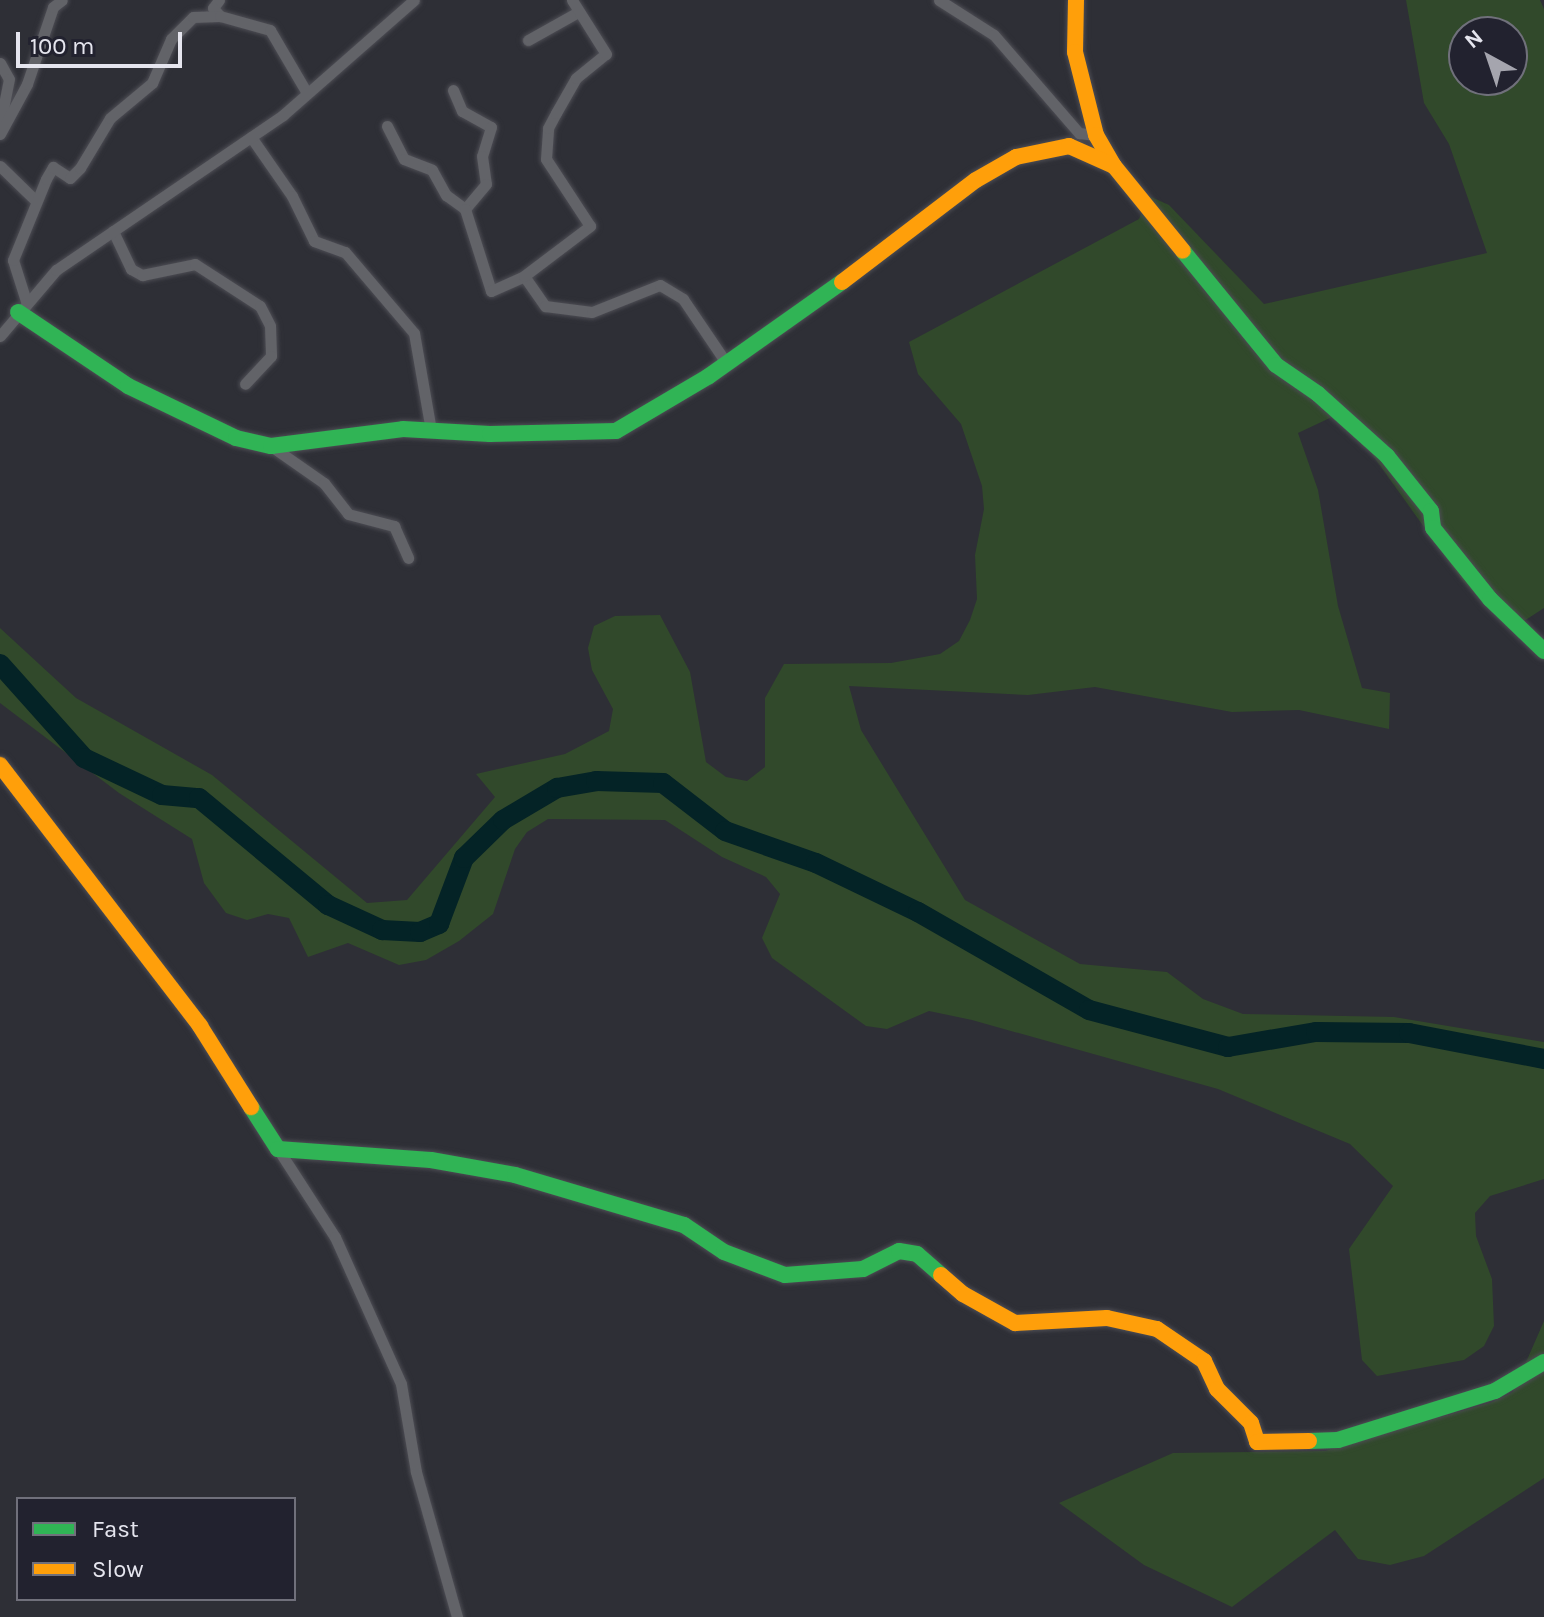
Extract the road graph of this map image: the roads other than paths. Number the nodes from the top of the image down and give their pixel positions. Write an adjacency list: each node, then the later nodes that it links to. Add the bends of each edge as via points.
1 (62, 0): 15 (street, via 53,7 27,84)
2 (219, 0): 8 (street, via 213,8)
3 (414, 0): 12 (street)
4 (572, 0): 7 (street)
5 (939, 0): 16 (street, via 994,35 1079,133)
6 (1076, 0): 16 (street, via 1075,52)
7 (578, 12): 9 (street); 23 (street, via 606,54 576,78 556,113 548,128 546,159 590,226)
8 (220, 16): 12 (street, via 270,30); 20 (street, via 193,17 171,39 152,83 110,118 80,168 70,178 53,167)
9 (528, 40)
10 (0, 63): 13 (street, via 9,79)
11 (453, 90): 21 (street, via 462,111 491,127 482,156 486,184)
12 (307, 93): 17 (street)
13 (0, 124)
14 (387, 126): 21 (street, via 404,159 432,170 446,195)
15 (0, 134)
16 (1096, 135): 19 (street)
17 (251, 137): 22 (street); 28 (street, via 292,196 314,241 345,252 414,333)
18 (0, 166): 20 (street)
19 (1114, 166): 26 (street, via 1069,146 1016,157); 31 (street, via 1276,365 1318,394 1387,456 1431,511 1433,528 1490,599)
20 (35, 200): 24 (street, via 13,260)
21 (465, 209): 23 (street, via 491,291)
22 (113, 231): 24 (street, via 56,270); 27 (street, via 131,269 142,275 195,264 260,306 270,326 271,356)
23 (524, 276): 26 (street, via 545,306 592,312 660,285 683,299)
24 (22, 307): 25 (street); 29 (street, via 128,386 236,438)
25 (0, 336)
26 (725, 361): 28 (street, via 616,431)
27 (245, 384)
28 (431, 430): 29 (street, via 319,436)
29 (271, 446): 30 (street, via 324,483 348,514 394,526)
30 (408, 558)
31 (1544, 651)
32 (0, 765): 33 (street, via 200,1026)
33 (278, 1149): 34 (street, via 431,1160 515,1175 684,1225 724,1252 785,1275 863,1269 899,1251 917,1254 963,1294 1015,1323 1107,1318 1157,1329 1204,1361 1217,1389 1251,1423 1257,1442 1338,1440 1495,1391); 35 (street, via 335,1237 401,1384 416,1472)
34 (1544, 1362)
35 (457, 1617)

